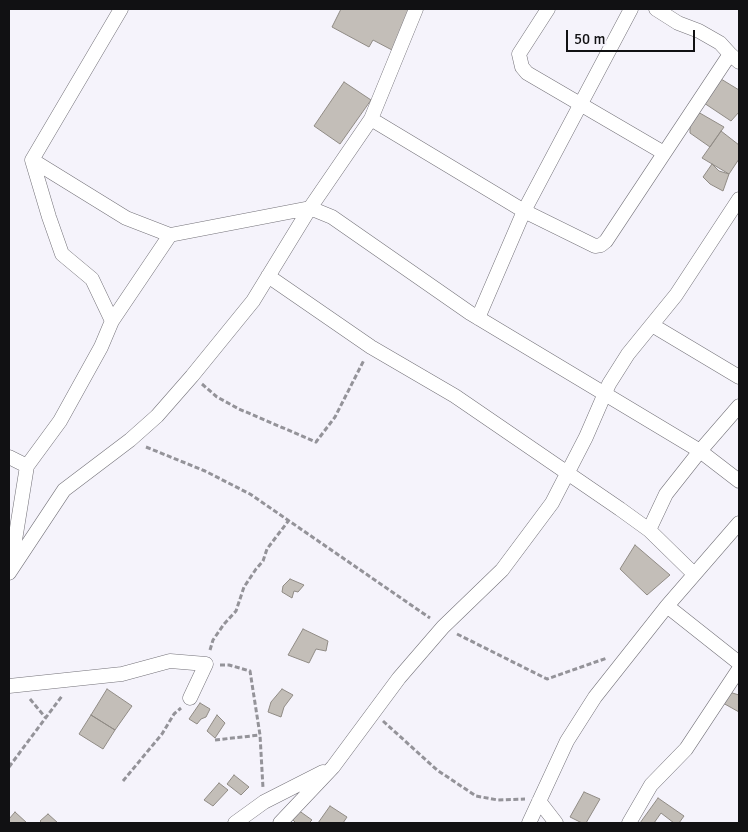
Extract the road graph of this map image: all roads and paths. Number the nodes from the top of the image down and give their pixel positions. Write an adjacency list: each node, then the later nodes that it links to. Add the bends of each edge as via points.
1 (121, 9): 10 (street)
2 (416, 9): 8 (street)
3 (548, 9): 7 (street, via 519,54 522,67)
4 (631, 9): 7 (street)
5 (656, 9): 6 (street, via 720,43)
6 (735, 58): 9 (street)
7 (581, 104): 9 (street); 13 (street)
8 (371, 119): 12 (street); 13 (street)
9 (664, 153): 13 (street, via 601,245 595,246)
10 (32, 160): 14 (street, via 126,218); 17 (street, via 62,254 92,279)
11 (739, 200): 18 (street, via 676,295)
12 (310, 208): 14 (street); 15 (street); 16 (street, via 332,216)
13 (524, 210): 16 (street)
14 (170, 235): 17 (street)
15 (268, 276): 19 (street); 20 (street, via 254,300)
16 (478, 318): 22 (street)
17 (112, 321): 27 (street, via 60,421)
18 (652, 325): 21 (street); 22 (street, via 628,354)
19 (372, 347): 20 (path, via 335,417 316,442 239,409 217,397); 28 (street, via 456,396)
20 (192, 376): 24 (street, via 157,416)
21 (739, 377)
22 (605, 393): 25 (street); 28 (street)
23 (739, 406): 25 (street)
24 (130, 440): 30 (path, via 250,494); 33 (street, via 64,490)
25 (700, 450): 29 (street); 32 (street, via 666,494)
26 (9, 457): 27 (street)
27 (27, 466): 33 (street)
28 (567, 473): 32 (street); 36 (street, via 552,503 502,570)
29 (739, 481)
30 (289, 520): 36 (path); 39 (path, via 244,587 236,610 213,640)
31 (739, 523): 34 (street)
32 (649, 530): 34 (street)
33 (10, 572)
34 (694, 574): 35 (street)
35 (667, 606): 38 (street); 51 (street, via 595,697 567,741)
36 (443, 627): 37 (path, via 547,679); 44 (street)
37 (607, 657)
38 (739, 663)
39 (206, 664): 41 (street, via 170,661 122,674); 43 (street); 46 (path, via 229,665 250,671)
40 (739, 670): 57 (street, via 686,748 651,785)
41 (75, 680): 42 (street); 45 (path)
42 (14, 686): 45 (path)
43 (190, 698): 50 (path, via 174,714)
44 (374, 712): 49 (street); 51 (path, via 436,770 476,796)
45 (45, 717): 48 (path)
46 (260, 735): 47 (path); 52 (path)
47 (215, 740)
48 (9, 767)
49 (333, 767): 52 (street); 54 (street)
50 (123, 782)
51 (540, 801): 55 (street); 56 (street)
52 (264, 802): 53 (street)
53 (236, 823)
54 (280, 823)
55 (529, 823)
56 (556, 823)
57 (629, 823)

